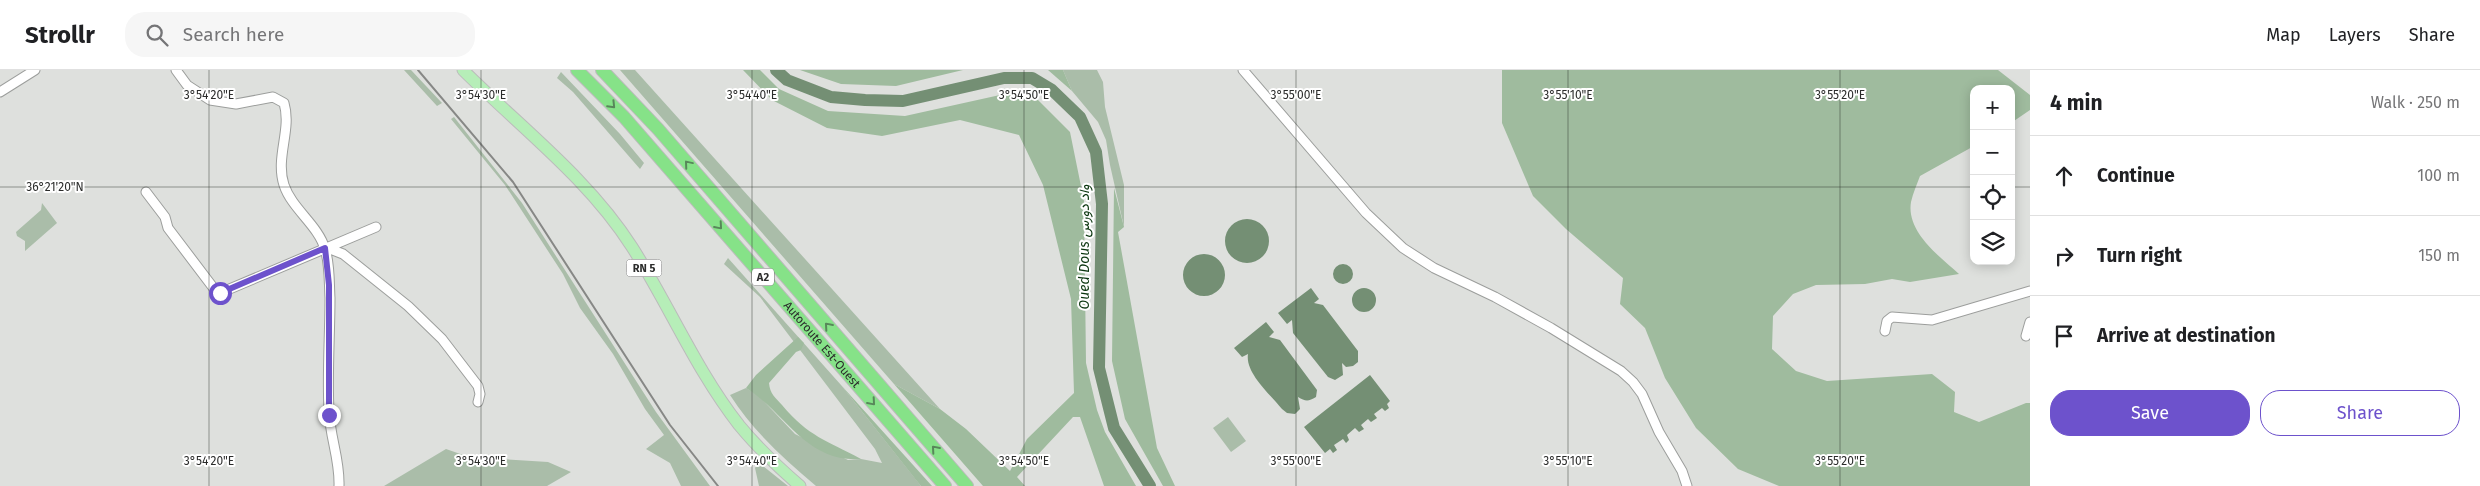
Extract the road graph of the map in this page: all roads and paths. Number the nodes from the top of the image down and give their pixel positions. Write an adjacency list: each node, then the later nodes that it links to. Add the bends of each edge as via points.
1 (35, 70): 7 (street)
2 (176, 70): 10 (street, via 187,85 210,100 226,104 273,97 281,100 286,111 287,129 282,151 284,184)
3 (463, 70): 17 (main road, RN 5, via 608,213 632,247 730,412 769,458)
4 (577, 70): 18 (highway, Autoroute Est-Ouest / A2, one-way to 18, via 624,117)
5 (602, 70): 19 (highway, Autoroute Est-Ouest / A2, one-way to 5, via 658,129)
6 (1243, 70): 20 (street, via 1366,213 1403,248 1434,268 1551,328 1621,371 1633,382)
7 (0, 92)
8 (146, 192): 10 (street, via 165,217 168,228 220,293)
9 (376, 226): 10 (street)
10 (325, 248): 15 (street, via 343,254 408,306 442,339 478,386); 16 (street, via 329,285 329,415 339,458)
11 (2030, 291): 13 (street, via 1932,320 1892,316 1887,321)
12 (2030, 322): 14 (street)
13 (1886, 331)
14 (2026, 336)
15 (478, 402)
16 (339, 486)
17 (800, 486)
18 (945, 486)
19 (967, 486)
20 (1687, 486)

